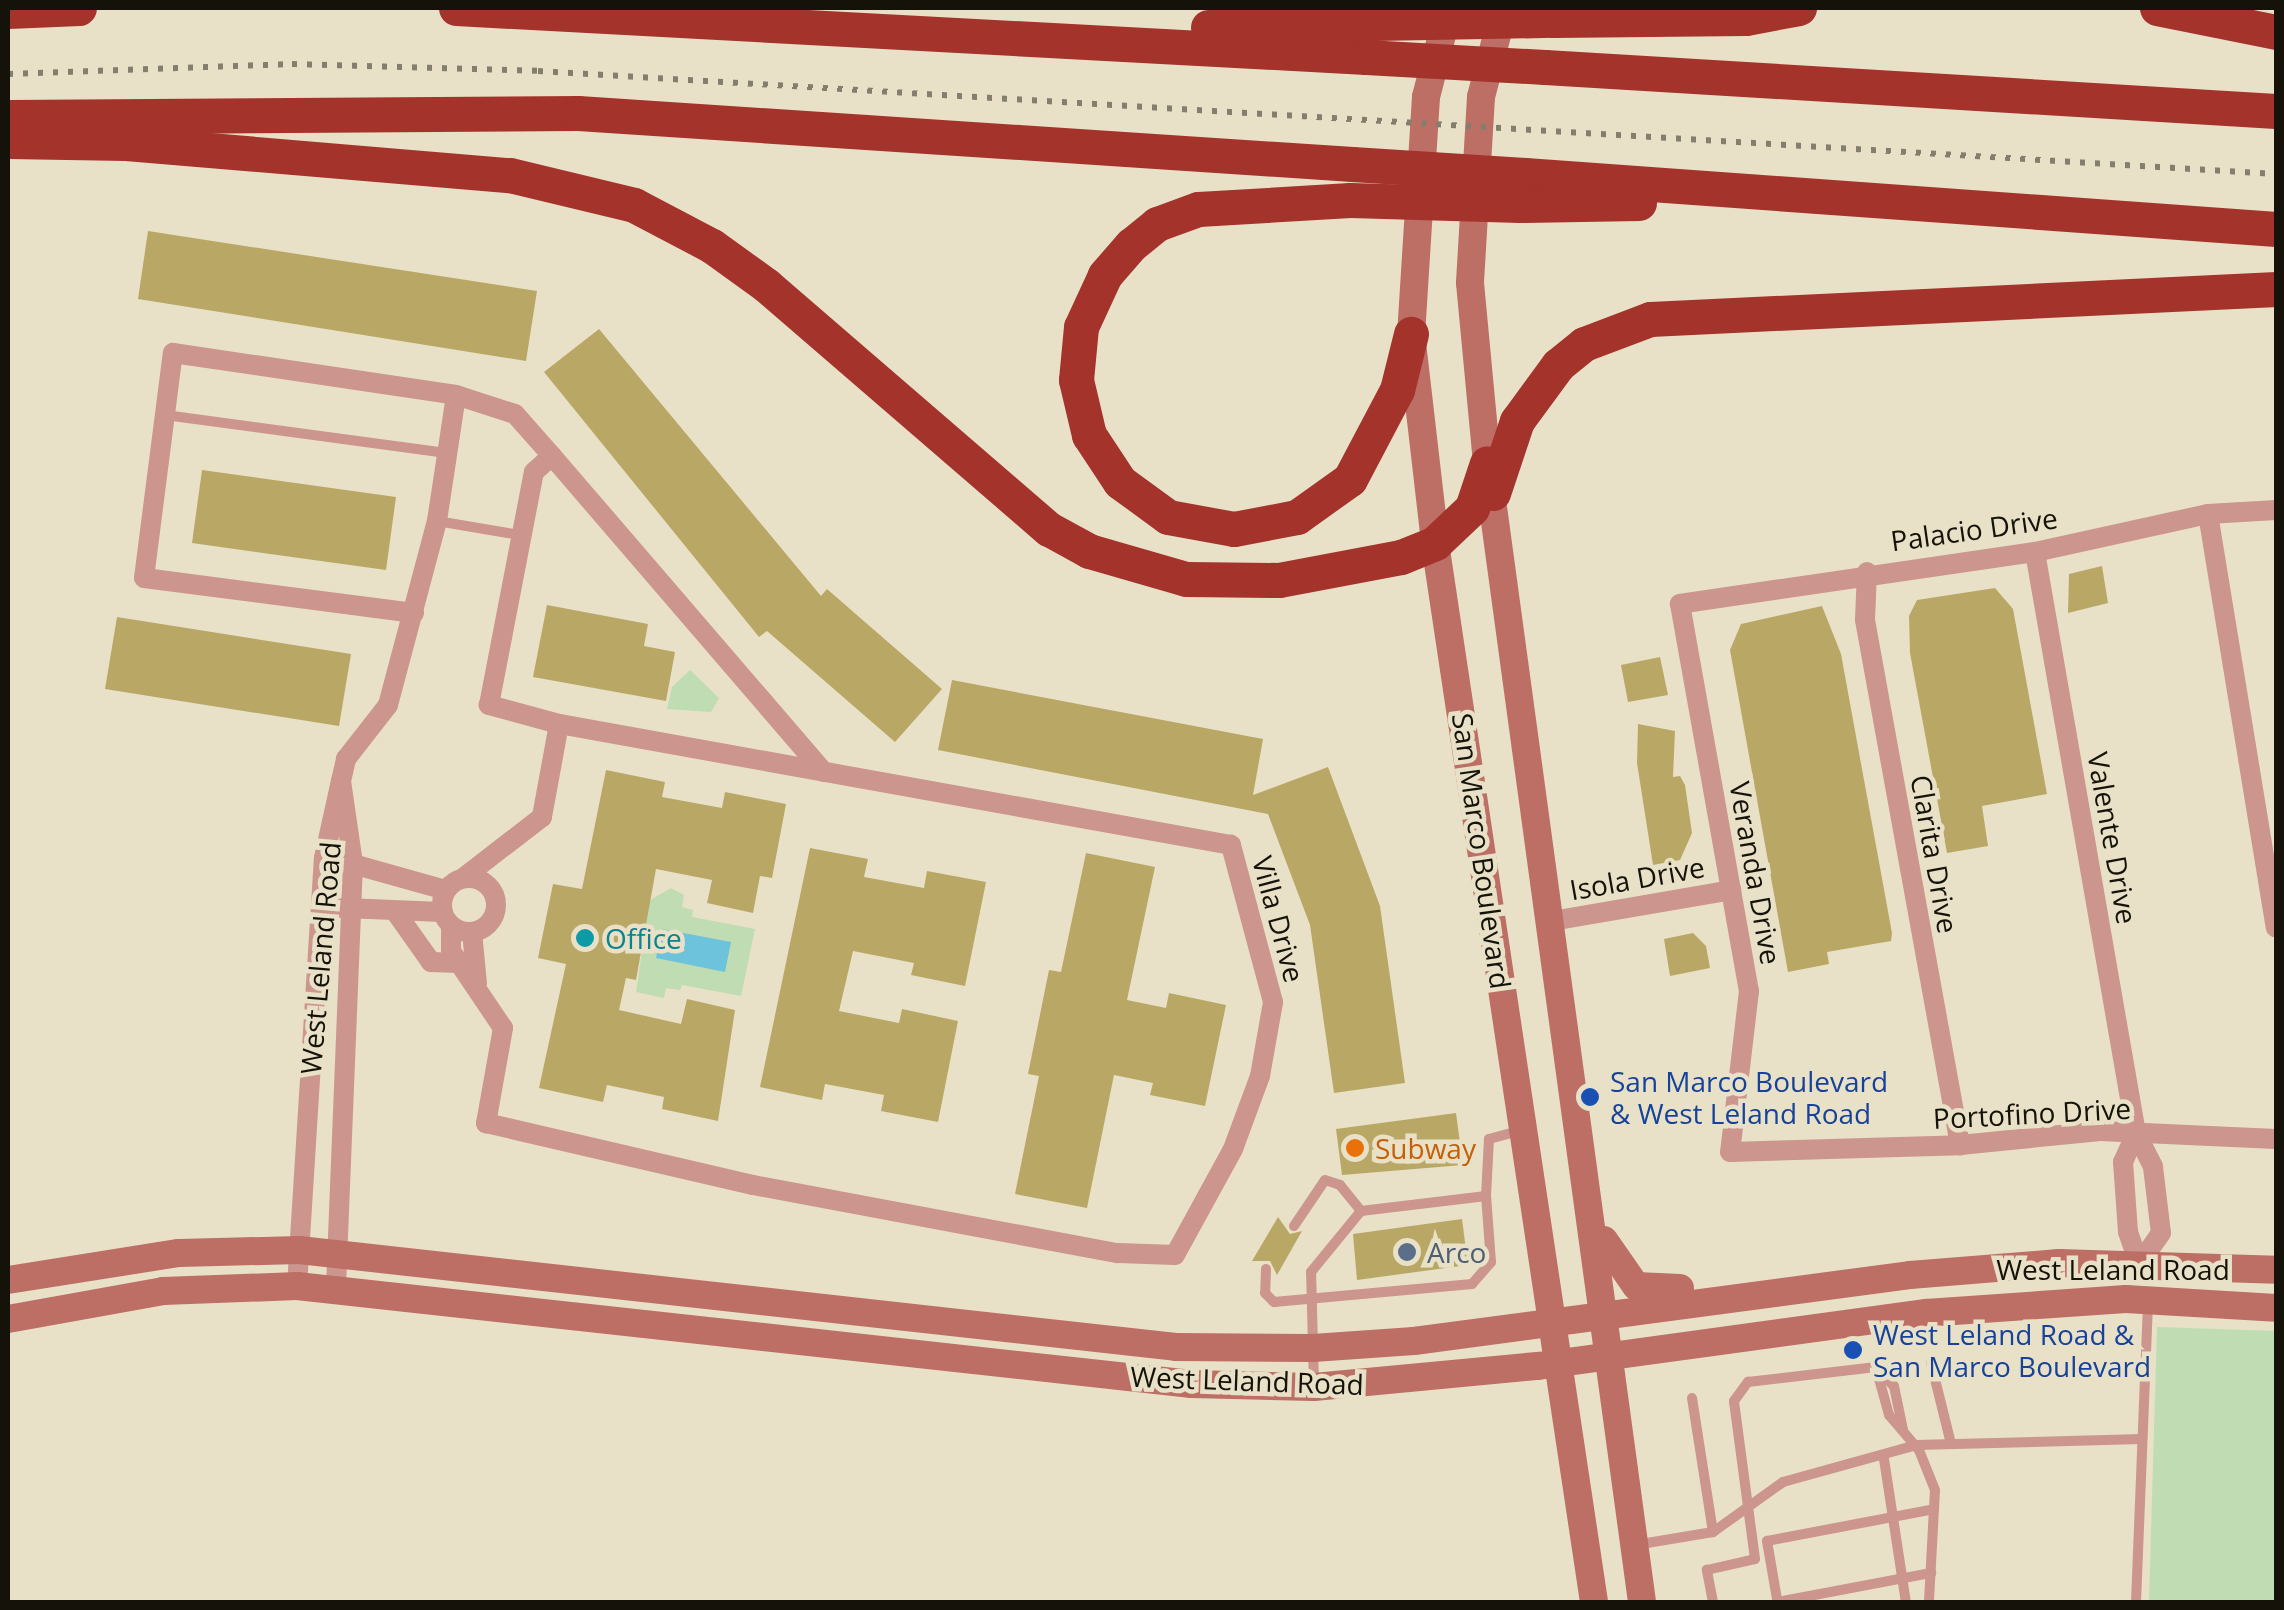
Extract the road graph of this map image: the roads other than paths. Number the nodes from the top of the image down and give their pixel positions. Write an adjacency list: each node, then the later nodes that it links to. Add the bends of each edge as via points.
1 (79, 8): 7 (highway)
2 (456, 8): 9 (highway, via 832,28)
3 (1449, 8): 16 (main road, San Marco Boulevard, via 1426,97)
4 (1504, 8): 21 (main road, via 1481,97 1470,283)
5 (1799, 8): 9 (highway, bridge, via 1746,18 1553,20)
6 (2157, 8): 8 (highway)
7 (8, 11)
8 (2276, 32)
9 (1370, 40): 10 (highway, bridge, via 1544,67)
10 (2276, 111)
11 (8, 117): 13 (highway, bridge, via 578,113 1352,164)
12 (8, 141): 26 (highway, via 126,143 470,172 594,191 712,246 1010,500 1088,551 1186,580 1232,583 1340,570)
13 (1522, 190): 14 (highway, via 1866,199); 16 (highway, bridge, via 1226,203 1178,214 1130,245 1105,276 1081,328 1076,380 1088,435 1120,482 1168,516 1234,529 1297,516 1350,479 1397,390)
14 (2276, 229)
15 (2276, 289): 21 (highway, via 1650,319 1584,344 1546,378)
16 (1412, 334): 26 (main road, San Marco Boulevard)
17 (456, 396): 18 (street, via 173,353); 19 (street); 20 (street, via 516,414)
18 (165, 416): 19 (lane); 30 (street, via 144,578)
19 (446, 453): 24 (street)
20 (552, 456): 25 (street, via 534,472); 32 (street)
21 (1490, 479): 26 (highway); 41 (main road)
22 (2276, 510): 23 (street, Palacio Drive)
23 (2208, 514): 27 (street, Palacio Drive); 42 (street)
24 (437, 521): 25 (lane); 30 (street)
25 (520, 535): 31 (street, Villa Drive, via 489,705)
26 (1436, 543): 45 (main road, San Marco Boulevard)
27 (2035, 552): 28 (street, Palacio Drive); 46 (street, Valente Drive)
28 (1867, 572): 29 (street, Palacio Drive); 48 (street, Clarita Drive, via 1865,620)
29 (1680, 604): 36 (street, Veranda Drive)
30 (414, 612): 33 (street, via 388,705 346,759)
31 (559, 724): 32 (street, Villa Drive); 38 (street, via 542,817)
32 (824, 772): 44 (street, Villa Drive, via 1231,845 1273,1002 1260,1076 1233,1149 1175,1255 1118,1253 754,1186 486,1123 503,1028)
33 (341, 781): 34 (street, West Leland Road); 35 (street, West Leland Road)
34 (324, 858): 35 (street); 37 (street, West Leland Road)
35 (353, 863): 38 (street); 39 (street, West Leland Road)
36 (1731, 890): 41 (street, Isola Drive); 49 (street, Veranda Drive, via 1750,990)
37 (321, 908): 39 (street); 54 (street, West Leland Road)
38 (455, 908): 40 (street); 43 (street); 44 (street, Villa Drive)
39 (351, 912): 40 (street); 55 (street, West Leland Road)
40 (397, 914): 43 (street, via 431,962)
41 (1552, 921): 52 (main road)
42 (2276, 927)
43 (458, 963): 44 (street, Villa Drive)
44 (477, 984)
45 (1523, 1129): 50 (lane, via 1489,1139); 70 (main road, San Marco Boulevard)
46 (2136, 1133): 47 (street, Portofino Drive); 48 (street, Portofino Drive); 56 (street, Valente Drive, via 2123,1162 2128,1232); 56 (street, Valente Drive, via 2153,1167 2160,1233)
47 (2276, 1139)
48 (1960, 1145): 49 (street, Portofino Drive)
49 (1730, 1152)
50 (1486, 1196): 51 (lane); 65 (lane, via 1492,1262 1472,1284)
51 (1361, 1211): 53 (lane, via 1340,1185 1325,1180); 65 (lane, via 1310,1272)
52 (1592, 1212): 59 (main road, via 1618,1268 1645,1290 1808,1273); 68 (main road)
53 (1294, 1226)
54 (298, 1250): 55 (main road, West Leland Road); 60 (main road, West Leland Road, via 178,1253); 62 (street, West Leland Road)
55 (339, 1252): 63 (street, West Leland Road); 71 (main road, West Leland Road, via 1176,1347)
56 (2139, 1264): 58 (main road, West Leland Road); 59 (main road, West Leland Road); 67 (main road, via 2130,1279 2106,1284 1957,1292)
57 (1266, 1269): 65 (lane, via 1265,1293 1274,1302)
58 (2276, 1270)
59 (1910, 1275): 68 (main road, West Leland Road)
60 (8, 1280)
61 (2276, 1284): 64 (main road, via 2192,1280 2168,1284)
62 (297, 1286): 63 (main road, West Leland Road); 69 (main road, West Leland Road, via 163,1291)
63 (336, 1289): 75 (main road, West Leland Road, via 1192,1384)
64 (2148, 1300): 66 (main road, West Leland Road); 67 (main road, West Leland Road); 77 (lane)
65 (1312, 1302): 71 (lane)
66 (2276, 1308)
67 (1926, 1313): 72 (main road, West Leland Road)
68 (1605, 1314): 70 (main road, West Leland Road); 72 (main road)
69 (8, 1319)
70 (1551, 1321): 71 (main road, West Leland Road); 73 (main road, San Marco Boulevard)
71 (1313, 1348): 75 (lane)
72 (1607, 1355): 73 (main road, West Leland Road); 85 (main road)
73 (1557, 1363): 75 (main road, West Leland Road); 91 (main road, San Marco Boulevard)
74 (1931, 1363): 78 (lane)
75 (1314, 1387)
76 (1692, 1398): 84 (lane)
77 (2142, 1439): 78 (lane); 96 (lane)
78 (1951, 1444): 79 (lane)
79 (1916, 1445): 80 (lane); 81 (lane, via 1936,1490); 82 (lane, via 1889,1415 1876,1367 1748,1382 1734,1401)
80 (1884, 1459): 82 (lane, via 1783,1482); 83 (lane)
81 (1934, 1509): 83 (lane); 88 (lane)
82 (1744, 1513): 84 (lane); 87 (lane)
83 (1894, 1516): 86 (lane, via 1767,1541); 89 (lane)
84 (1713, 1532): 85 (lane)
85 (1634, 1546): 92 (main road)
86 (1769, 1556): 87 (lane); 90 (lane)
87 (1755, 1559): 93 (lane, via 1707,1570)
88 (1931, 1573): 89 (lane); 95 (lane)
89 (1902, 1577): 90 (lane); 94 (lane)
90 (1777, 1601)
91 (1594, 1602)
92 (1642, 1602)
93 (1713, 1602)
94 (1906, 1602)
95 (1929, 1602)
96 (2136, 1602)

